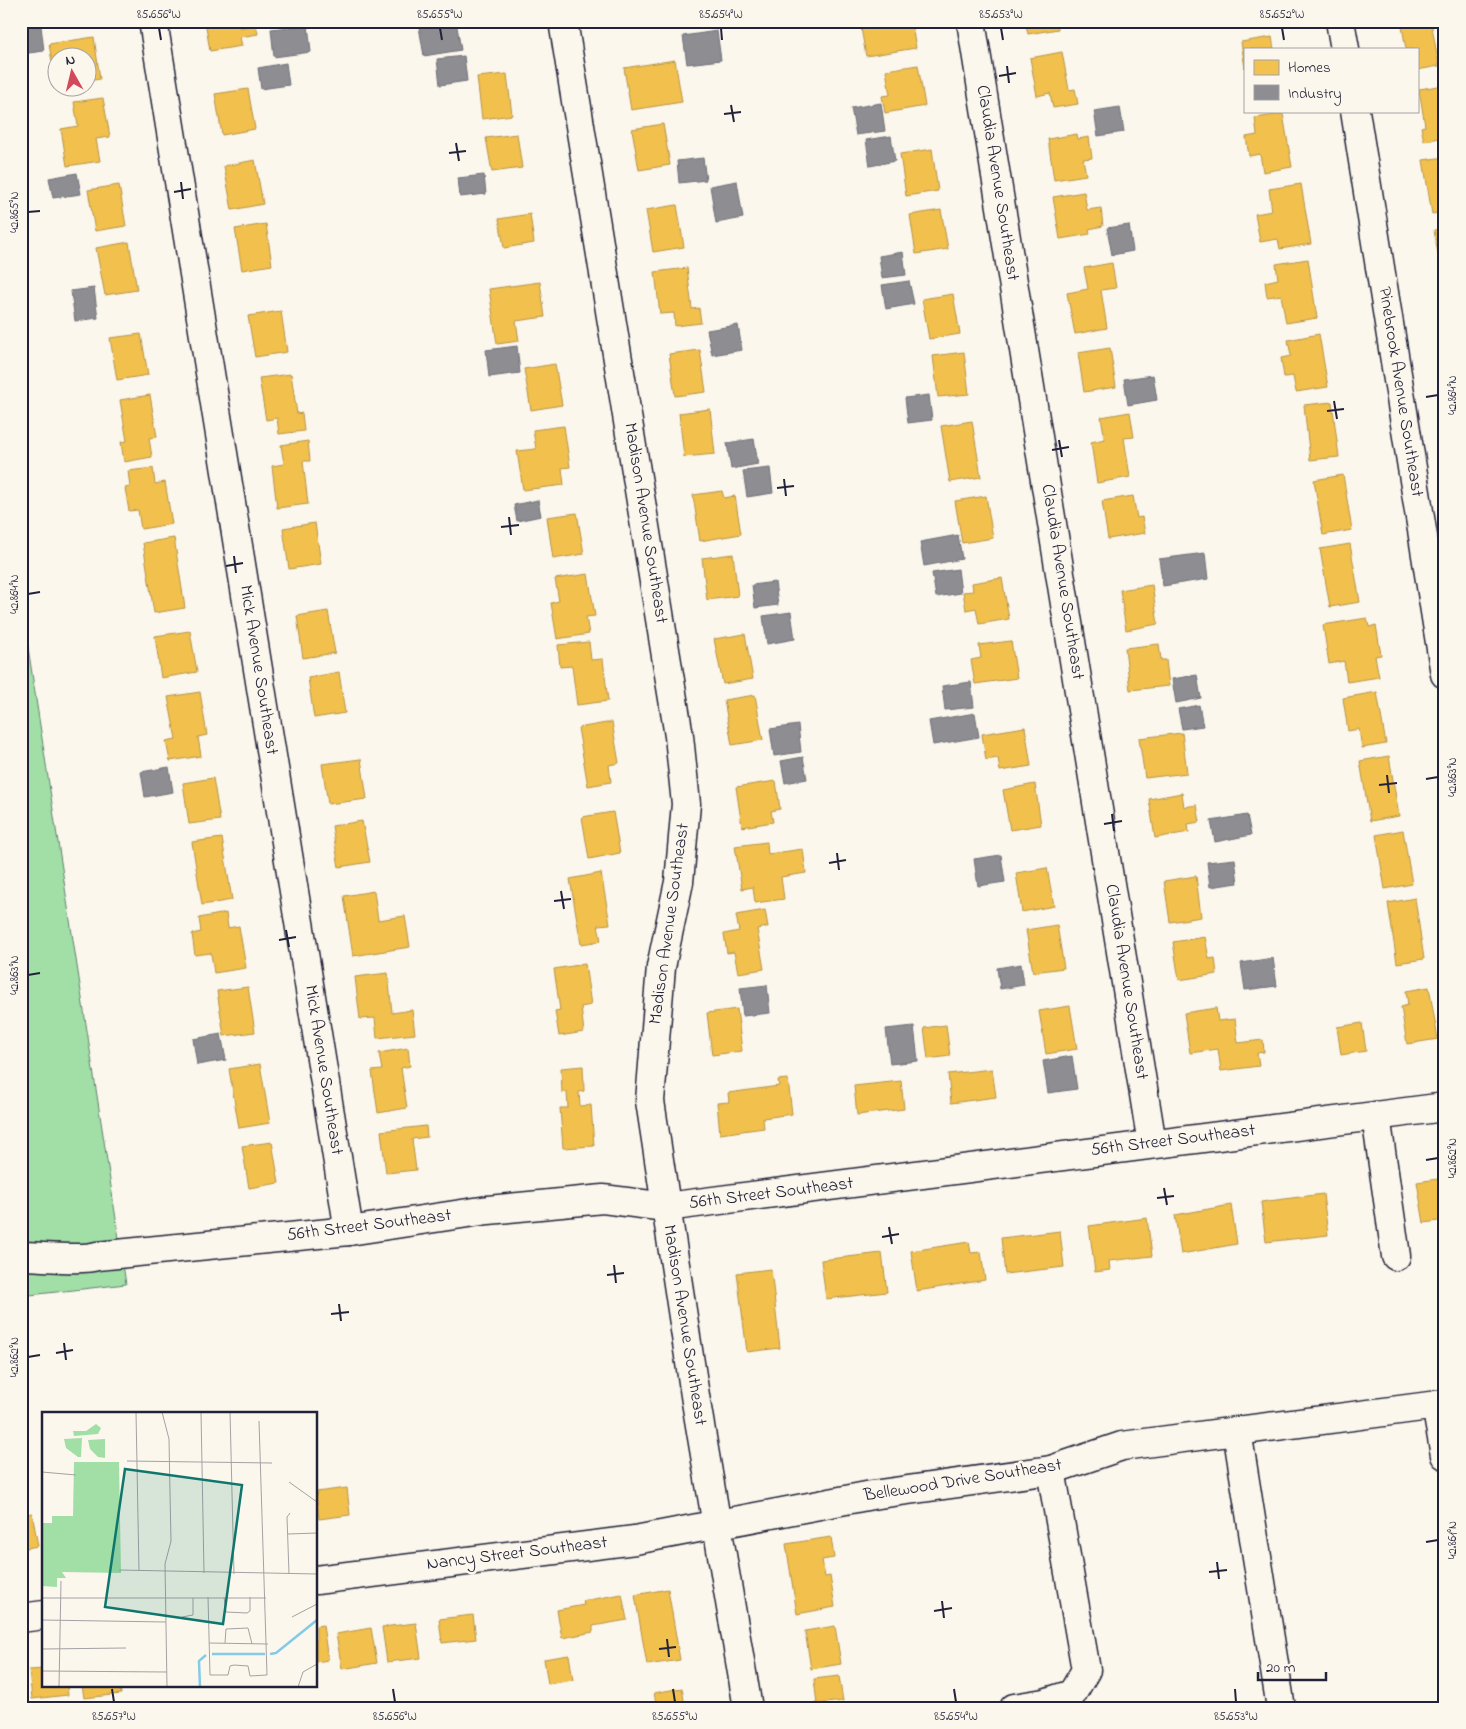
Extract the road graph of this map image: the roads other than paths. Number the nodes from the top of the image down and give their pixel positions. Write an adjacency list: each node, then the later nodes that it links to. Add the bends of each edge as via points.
1 (153, 21): 12 (street, Mick Avenue Southeast)
2 (563, 21): 11 (street, Madison Avenue Southeast, via 678,726 686,804 679,882 661,967 650,1101)
3 (971, 21): 10 (street, Claudia Avenue Southeast)
4 (1340, 21): 5 (street)
5 (1345, 48)
6 (1355, 112): 7 (street, Pinebrook Avenue Southeast)
7 (1445, 674)
8 (1445, 1107): 9 (street, 56th Street Southeast)
9 (1376, 1116): 10 (street, 56th Street Southeast); 14 (street)
10 (1152, 1144): 11 (street, 56th Street Southeast)
11 (666, 1208): 12 (street, 56th Street Southeast, via 603,1199 488,1210); 19 (street, Madison Avenue Southeast)
12 (349, 1231): 13 (street, 56th Street Southeast, via 86,1259)
13 (21, 1256)
14 (1396, 1256)
15 (1441, 1405): 16 (street, Bellewood Drive Southeast); 17 (street)
16 (1237, 1431): 18 (street, Bellewood Drive Southeast, via 1122,1446); 25 (street)
17 (1445, 1455)
18 (1051, 1470): 19 (street, Bellewood Drive Southeast, via 872,1495); 24 (street, via 1086,1670 1072,1694)
19 (717, 1523): 20 (street, Nancy Street Southeast, via 634,1540); 23 (street, Madison Avenue Southeast)
20 (318, 1580)
21 (42, 1615): 22 (street)
22 (21, 1618)
23 (748, 1708)
24 (1014, 1708)
25 (1281, 1708)

